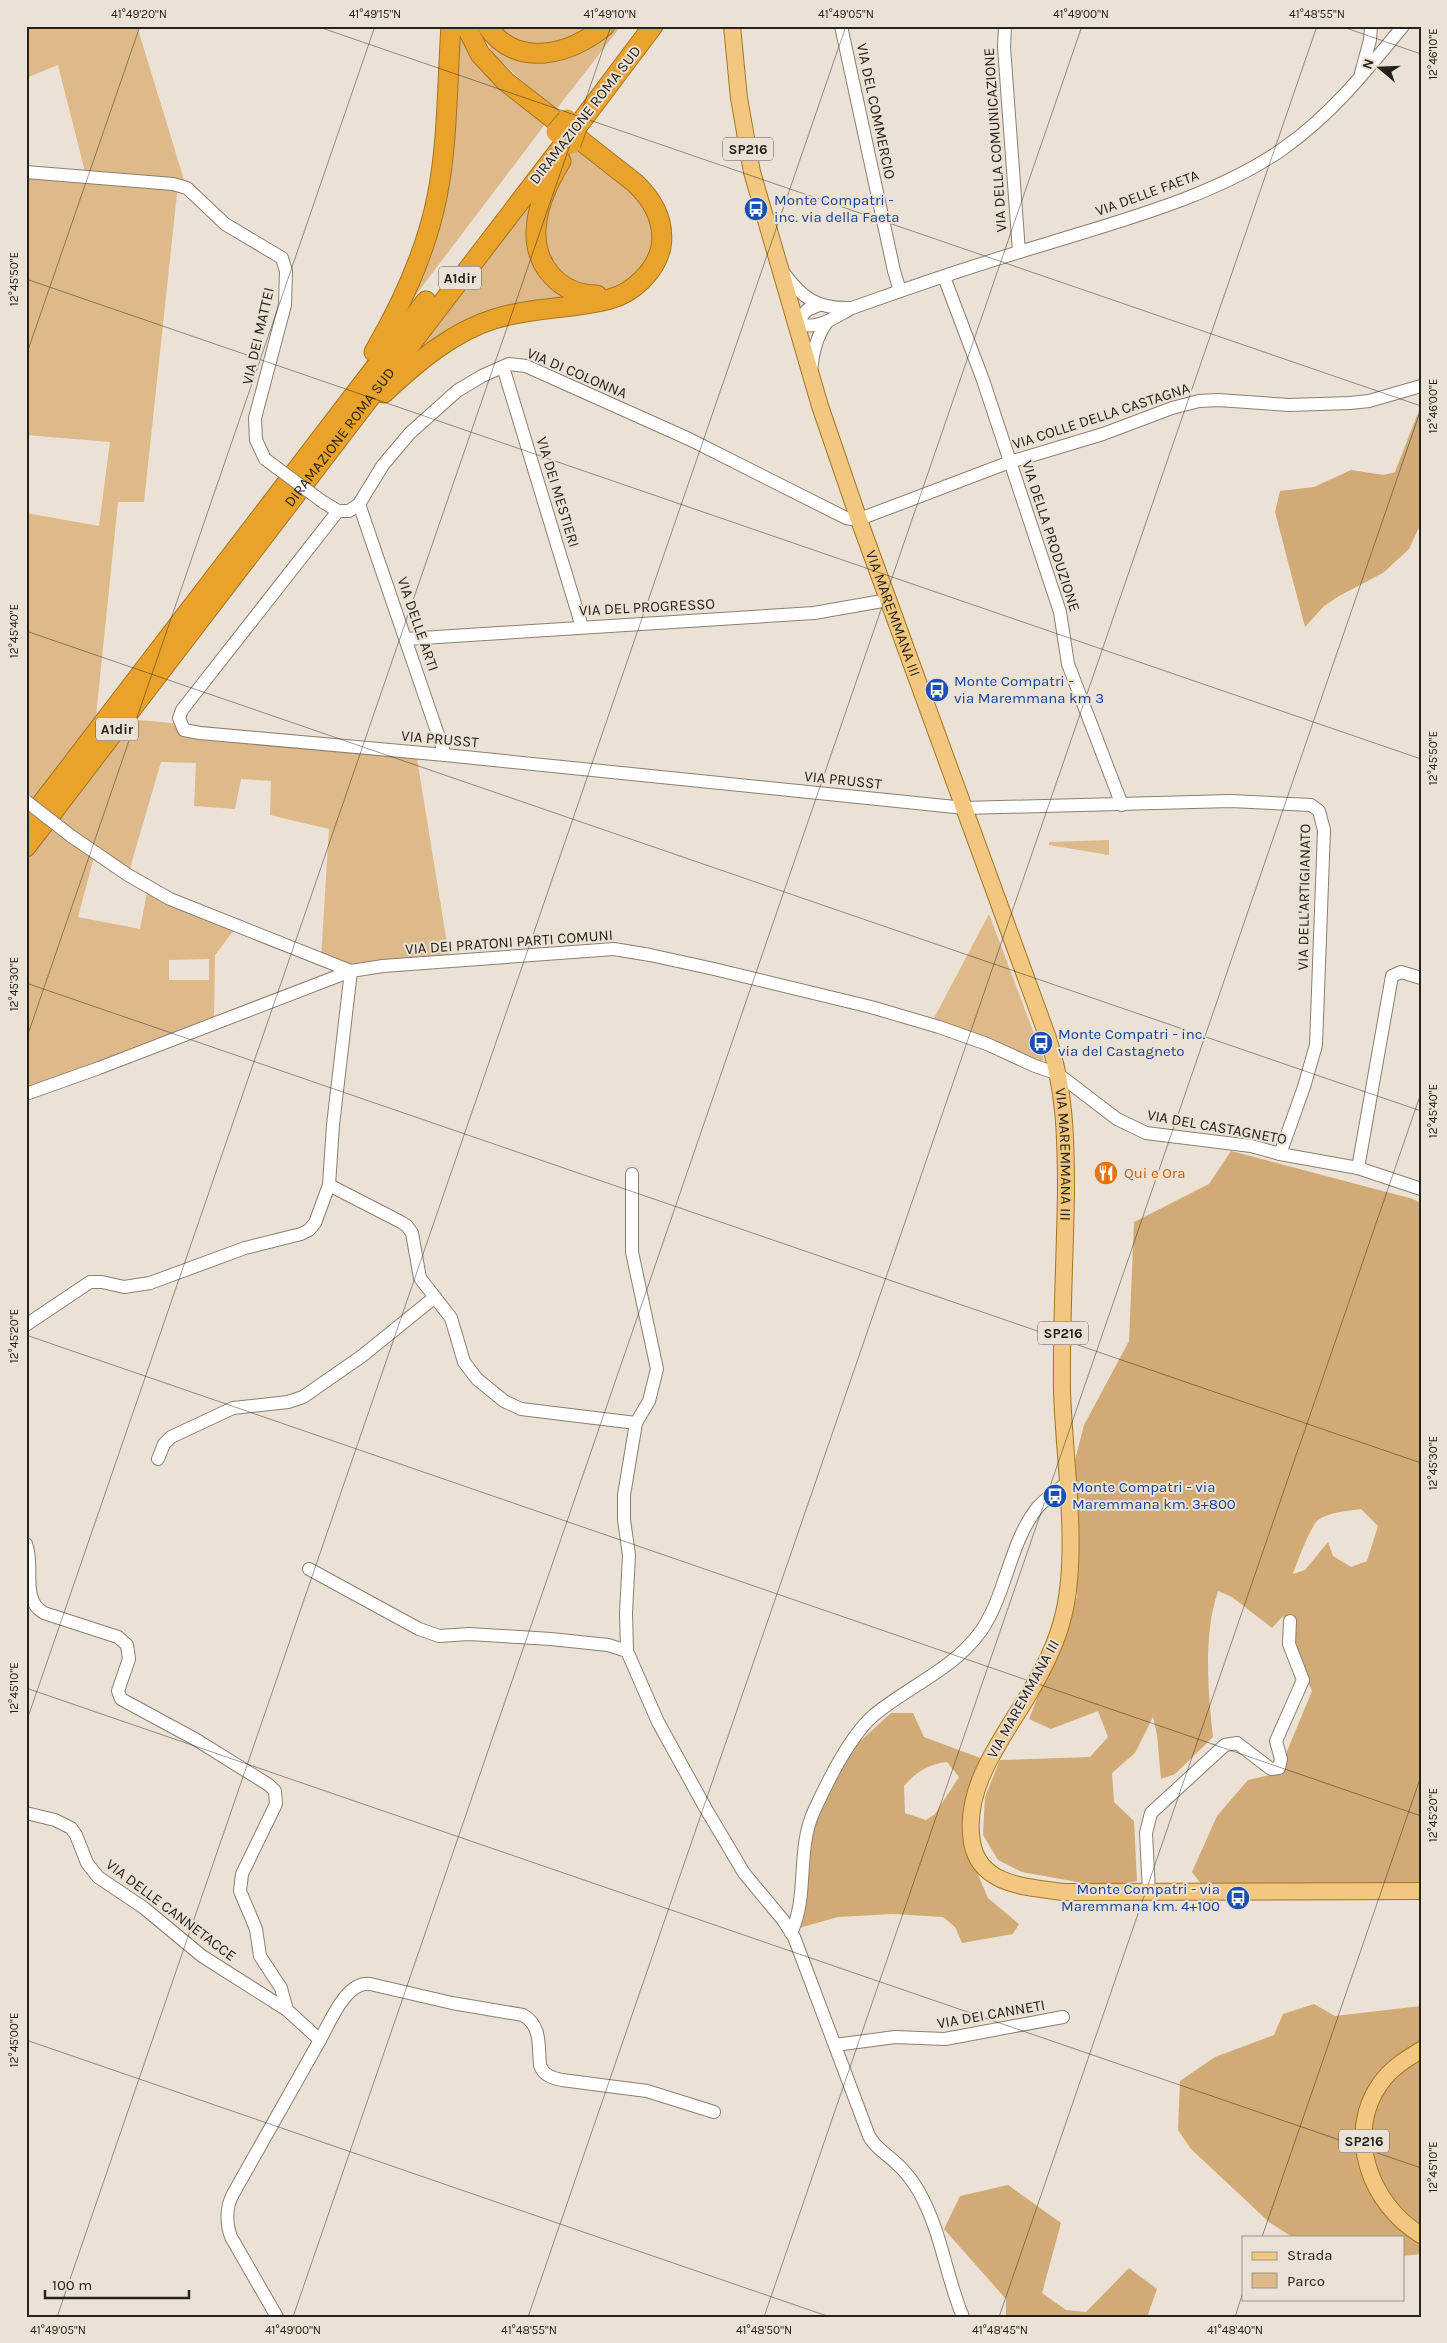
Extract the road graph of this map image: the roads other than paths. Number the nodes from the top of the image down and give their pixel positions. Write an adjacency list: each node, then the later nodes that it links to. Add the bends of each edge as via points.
1 (451, 26): 27 (highway, via 442,158 431,220 418,262 401,300 355,382)
2 (466, 26): 19 (highway, via 480,54 498,75 635,183 653,204 662,230 658,255 646,275)
3 (487, 26): 4 (highway, via 511,47 545,53 572,48)
4 (604, 26)
5 (637, 26): 13 (highway, DIRAMAZIONE ROMA SUD / A1dir)
6 (654, 26): 13 (highway, DIRAMAZIONE ROMA SUD / A1dir)
7 (732, 26): 16 (main road, VIA MAREMMANA III / SP216, via 738,91 752,172)
8 (841, 26): 18 (street, VIA DEL COMMERCIO)
9 (1004, 26): 15 (street, VIA DELLA COMUNICAZIONE)
10 (1371, 26): 12 (street)
11 (1403, 26): 12 (street, VIA DELLE FAETA)
12 (1360, 78): 15 (street, VIA DELLE FAETA, via 1330,110 1284,148 1245,172 1130,218)
13 (567, 132): 19 (highway, via 542,200 536,228 539,253 549,272 572,291 590,295); 27 (highway, DIRAMAZIONE ROMA SUD / A1dir)
14 (26, 172): 30 (street, VIA DEI MATTEI, bridge, via 173,184 187,188 225,224 282,258 286,271 285,305 255,418 256,440 265,459)
15 (1019, 252): 17 (street, VIA DELLE FAETA)
16 (781, 269): 20 (street, via 797,291); 22 (main road, VIA MAREMMANA III / SP216)
17 (944, 277): 18 (street, VIA DELLE FAETA); 28 (street, VIA DELLA PRODUZIONE)
18 (900, 291): 21 (street, VIA DELLE FAETA)
19 (620, 294): 27 (highway, via 604,300 535,309 471,328)
20 (819, 305): 21 (street); 22 (street, via 807,310)
21 (852, 308): 23 (street)
22 (797, 322): 23 (street, via 810,326); 25 (main road, VIA MAREMMANA III / SP216)
23 (826, 322): 25 (street, via 815,345)
24 (502, 367): 29 (street, VIA DI COLONNA, via 457,391 410,433 383,465); 31 (street, VIA DI COLONNA, via 509,364 526,366 689,439 846,518); 33 (street, VIA DEI MESTIERI)
25 (811, 374): 31 (main road, VIA MAREMMANA III / SP216)
26 (1421, 386): 28 (street, VIA COLLE DELLA CASTAGNA, via 1370,401 1350,403 1289,405 1199,401)
27 (351, 410): 39 (highway, DIRAMAZIONE ROMA SUD / A1dir); 40 (highway, DIRAMAZIONE ROMA SUD / A1dir)
28 (1010, 462): 31 (street, VIA COLLE DELLA CASTAGNA); 37 (street, VIA DELLA PRODUZIONE, via 1060,612 1068,664)
29 (359, 504): 30 (street, via 349,512); 34 (street, VIA DELLE ARTI)
30 (338, 512): 35 (street, VIA PRUSST, via 182,710 181,725 188,732)
31 (859, 520): 32 (main road, VIA MAREMMANA III / SP216)
32 (888, 600): 33 (street, VIA DEL PROGRESSO, via 814,613); 38 (main road, VIA MAREMMANA III / SP216)
33 (582, 627): 34 (street, VIA DEL PROGRESSO)
34 (406, 639): 35 (street, VIA DELLE ARTI)
35 (445, 755): 38 (street, VIA PRUSST)
36 (26, 801): 41 (street, bridge, via 71,836 170,899)
37 (1122, 805): 38 (street, VIA DELL'ARTIGIANATO); 45 (street, VIA DELL'ARTIGIANATO, via 1230,801 1311,805 1320,811 1324,830 1316,1045)
38 (965, 808): 43 (main road, VIA MAREMMANA III / SP216)
39 (26, 824)
40 (26, 847)
41 (351, 971): 43 (street, VIA DEI PRATONI PARTI COMUNI, via 598,949 642,953 898,1014 987,1044); 44 (street, VIA DEI PRATONI PARTI COMUNI); 48 (street)
42 (1421, 978): 46 (street, via 1401,972 1392,976)
43 (1058, 1074): 45 (street, VIA DEL CASTAGNETO, via 1117,1119 1146,1133 1251,1146); 54 (main road, VIA MAREMMANA III / SP216, via 1066,1141 1062,1390)
44 (26, 1094)
45 (1280, 1154): 46 (street, VIA DEL CASTAGNETO)
46 (1358, 1168): 49 (street, VIA DEL CASTAGNETO)
47 (632, 1174): 52 (street, via 631,1245 657,1369 647,1406)
48 (329, 1185): 50 (street, via 407,1226 413,1239 420,1278); 51 (street, via 315,1223 305,1232 245,1248 150,1283 124,1287 94,1281)
49 (1421, 1189)
50 (435, 1297): 52 (street, via 452,1318 468,1369 508,1403 530,1410); 53 (street, via 362,1356 306,1395 288,1402 246,1405 222,1412 171,1437)
51 (26, 1325)
52 (636, 1423): 58 (street, via 623,1502 629,1555)
53 (158, 1459)
54 (1067, 1483): 61 (main road, VIA MAREMMANA III / SP216, via 1069,1573 1064,1614 1044,1667 982,1777 972,1813 972,1842 977,1856 990,1873 1015,1885 1064,1892); 62 (street, via 1030,1519 994,1608 974,1640 934,1674 873,1716 845,1753 807,1829 798,1916)
55 (26, 1544): 63 (street, via 30,1555 30,1596 38,1609 127,1644 129,1659 118,1691 122,1699 195,1739 275,1791 276,1804 242,1874 240,1888 256,1929 260,1956 281,1988)
56 (308, 1569): 58 (street, via 436,1635 551,1639 608,1645)
57 (1290, 1621): 61 (street, via 1289,1644 1303,1680 1276,1741 1279,1768 1271,1769 1237,1743 1225,1745 1151,1813 1146,1833)
58 (627, 1651): 62 (street, via 658,1722 706,1809 744,1873)
59 (26, 1814): 63 (street, VIA DELLE CANNETACCE, via 55,1820 71,1828 87,1863 98,1877 144,1908 202,1956)
60 (1421, 1891): 61 (main road, VIA MAREMMANA III / SP216)
61 (1149, 1892)
62 (791, 1933): 66 (street)
63 (287, 2010): 65 (street, VIA DELLE CANNETACCE)
64 (1063, 2017): 66 (street, VIA DEI CANNETI, via 945,2040 895,2037)
65 (320, 2040): 68 (street, via 349,1991 357,1985 370,1984 523,2015 536,2028 540,2065 548,2076 647,2091); 70 (street, via 228,2207 231,2237)
66 (835, 2045): 71 (street, via 871,2140 906,2173 928,2209)
67 (1421, 2050): 69 (main road, SP216, via 1380,2082 1369,2107 1364,2136 1366,2163 1378,2193 1392,2212)
68 (714, 2112)
69 (1421, 2235)
70 (277, 2317)
71 (963, 2317)

